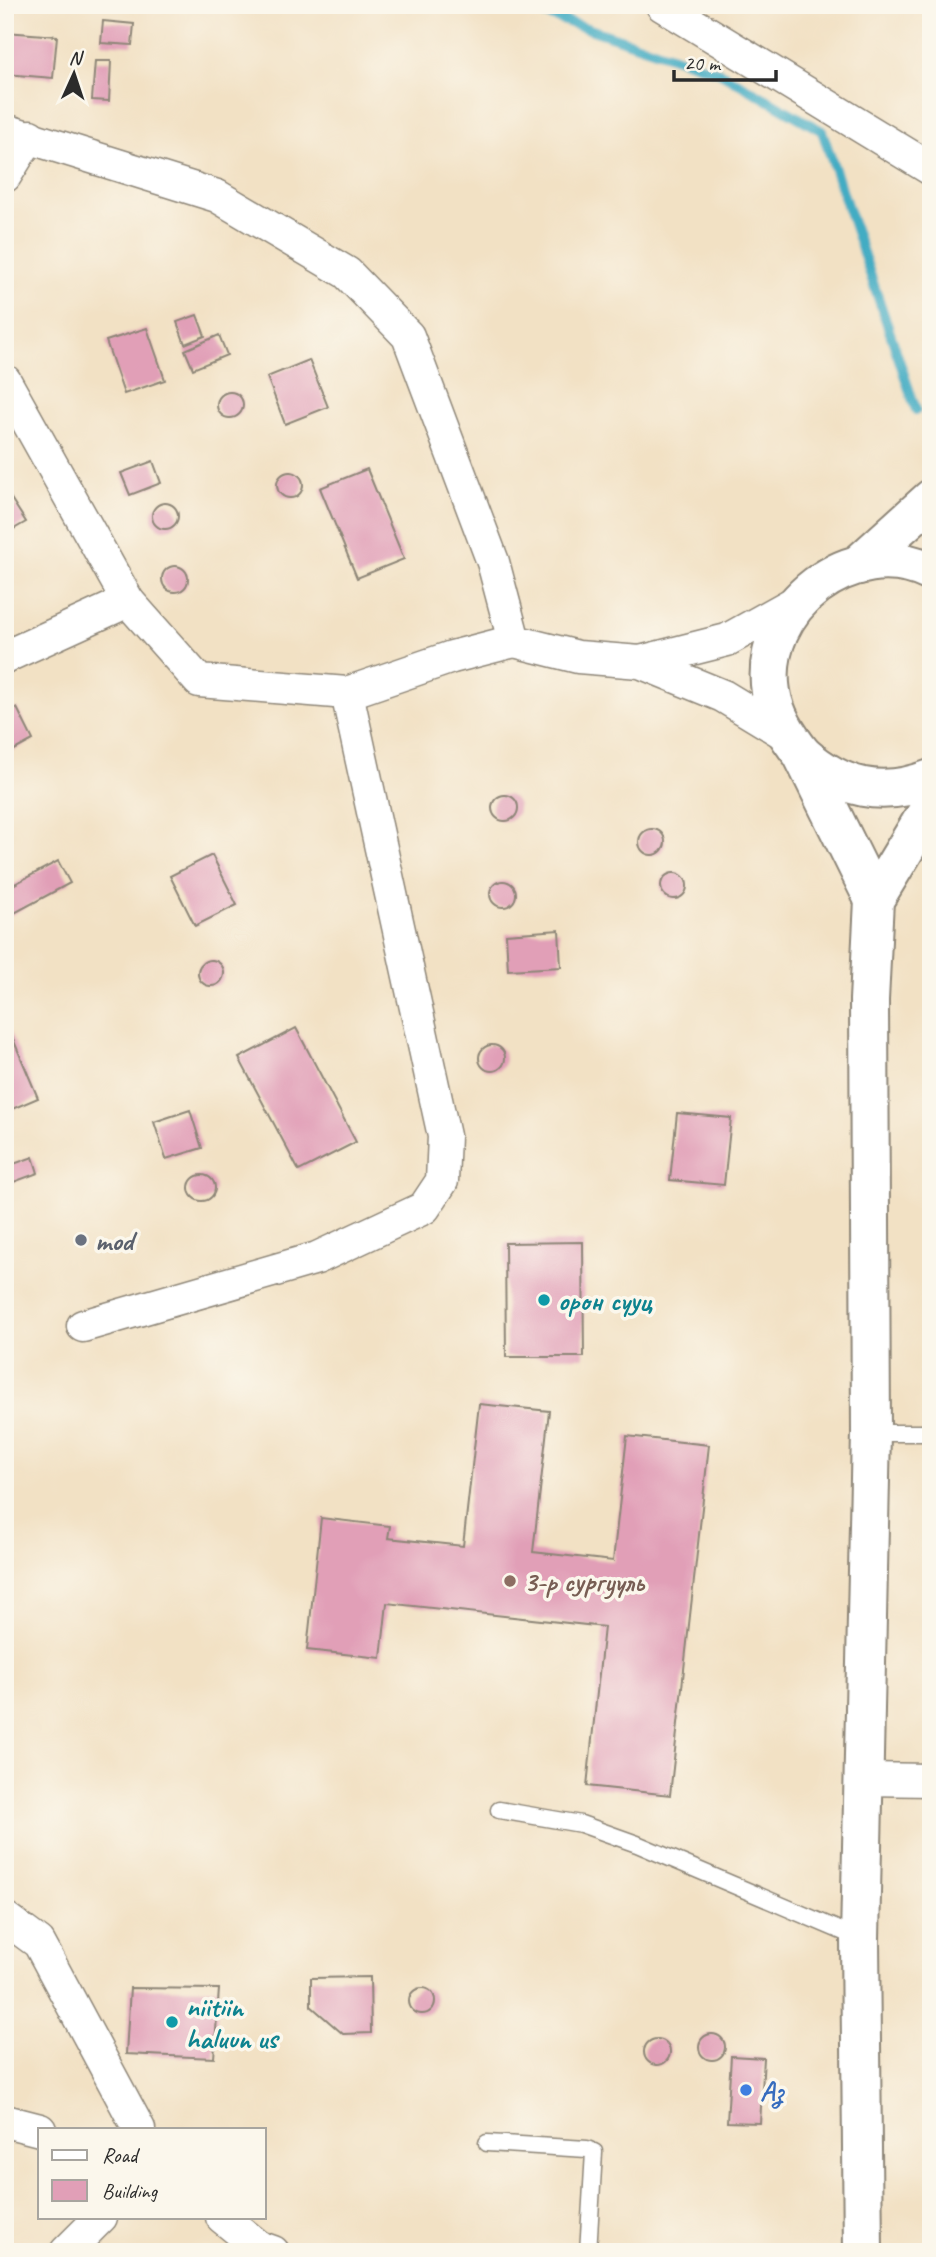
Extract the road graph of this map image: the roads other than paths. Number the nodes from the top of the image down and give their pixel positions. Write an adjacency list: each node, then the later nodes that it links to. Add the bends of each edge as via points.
1 (662, 5): 3 (street)
2 (18, 133): 4 (street); 11 (street, via 217,196 348,273 408,336 493,562)
3 (931, 169)
4 (5, 176)
5 (5, 381): 10 (street)
6 (931, 499): 7 (street)
7 (858, 565): 8 (street, via 902,563); 9 (street, via 835,572)
8 (931, 572)
9 (799, 600): 13 (street, via 727,639); 15 (street, via 784,619 770,665 776,713)
10 (128, 601): 12 (street); 14 (street, via 199,681)
11 (514, 642): 13 (street, via 578,657); 14 (street)
12 (5, 657)
13 (640, 662): 15 (street, via 723,696)
14 (347, 693): 19 (street, via 444,1136 442,1181 424,1208 317,1258)
15 (794, 744): 16 (street, via 820,770 865,788 889,789); 18 (street)
16 (931, 779)
17 (931, 806): 18 (street)
18 (874, 900): 20 (street, via 869,1000)
19 (83, 1326)
20 (872, 1433): 21 (lane); 22 (street)
21 (931, 1433)
22 (863, 1779): 23 (street); 26 (street)
23 (931, 1780)
24 (499, 1810): 26 (lane, via 581,1824 637,1844)
25 (5, 1918): 28 (street, via 39,1943)
26 (860, 1939): 36 (street)
27 (5, 2120): 29 (street)
28 (138, 2128)
29 (38, 2129)
30 (487, 2143): 35 (lane, via 594,2152)
31 (100, 2218): 33 (street)
32 (223, 2218): 34 (street)
33 (66, 2252)
34 (272, 2252)
35 (588, 2252)
36 (863, 2252)

